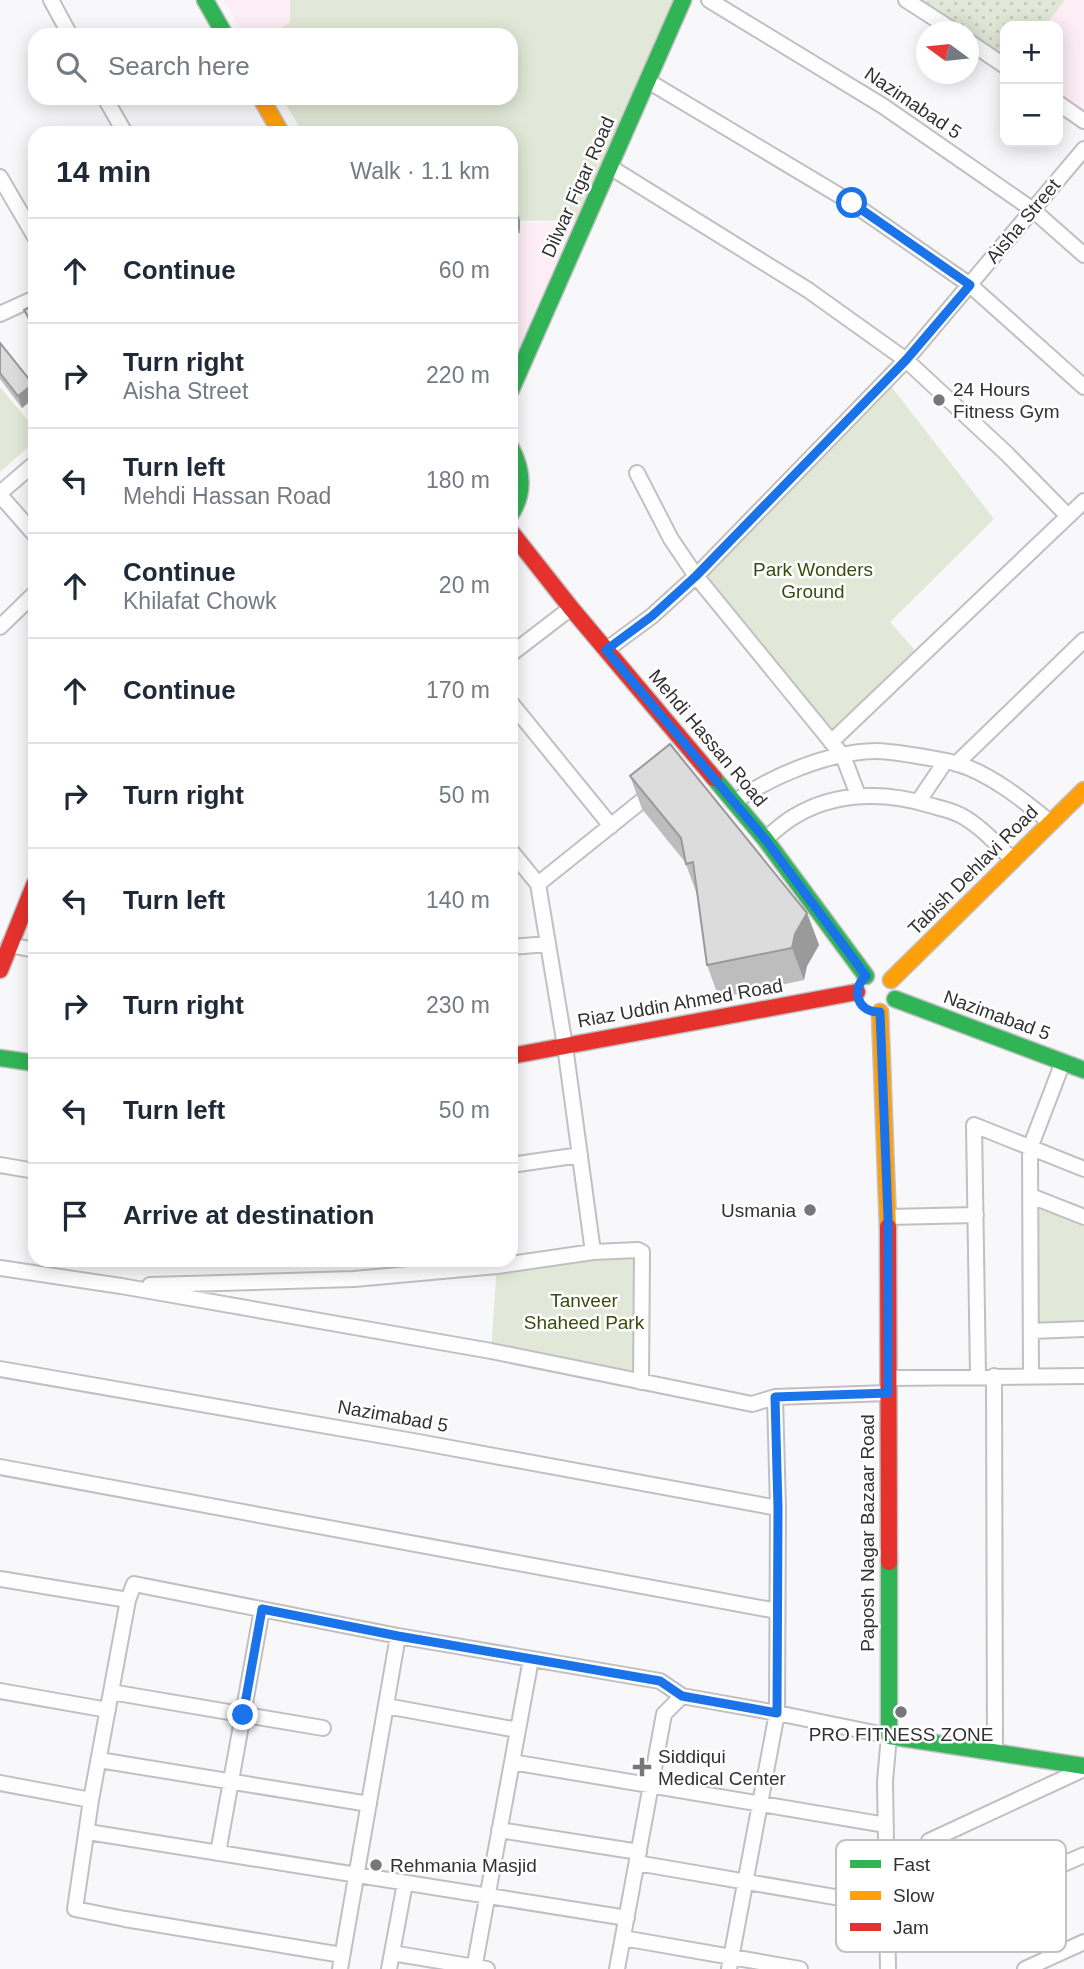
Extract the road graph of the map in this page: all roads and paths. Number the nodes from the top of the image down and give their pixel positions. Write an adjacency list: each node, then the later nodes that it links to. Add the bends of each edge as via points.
1 (51, 0): 7 (street)
2 (205, 0): 8 (street)
3 (682, 0): 11 (street, Dilwar Figar Road)
4 (709, 0): 21 (street, Nazimabad 5, via 883,106)
5 (906, 0): 6 (street)
6 (939, 21)
7 (66, 28)
8 (221, 28)
9 (979, 48): 10 (street)
10 (1000, 63)
11 (648, 81): 19 (street, Dilwar Figar Road); 24 (street, via 852,203)
12 (109, 105): 16 (street)
13 (265, 105): 17 (street)
14 (1063, 106): 15 (street)
15 (1084, 121)
16 (121, 126)
17 (277, 126)
18 (1084, 149): 21 (street, Aisha Street)
19 (610, 167): 27 (street, via 808,290); 28 (street, Dilwar Figar Road)
20 (0, 177): 22 (street)
21 (1033, 210): 23 (street, Nazimabad 5); 24 (street, Aisha Street)
22 (28, 225)
23 (1084, 255)
24 (970, 285): 27 (street, Aisha Street); 29 (street)
25 (28, 301): 26 (street)
26 (0, 314)
27 (906, 360): 36 (street); 39 (street, Aisha Street)
28 (518, 374)
29 (1084, 387)
30 (518, 459): 34 (street, via 523,476)
31 (28, 469): 33 (street)
32 (637, 473): 39 (street)
33 (0, 494): 37 (street)
34 (518, 500)
35 (1084, 500): 36 (street)
36 (1068, 516): 47 (street)
37 (28, 527)
38 (518, 541): 41 (street, Mehdi Hassan Road)
39 (696, 576): 45 (street, Aisha Street); 47 (street)
40 (28, 600): 42 (street)
41 (571, 608): 44 (street); 45 (street, Mehdi Hassan Road)
42 (0, 627)
43 (1084, 640): 49 (street)
44 (518, 649)
45 (606, 650): 53 (street, Mehdi Hassan Road, via 690,762)
46 (518, 711): 56 (street)
47 (831, 742): 48 (street)
48 (843, 756): 49 (street, via 875,751); 52 (street); 53 (street, via 792,771)
49 (951, 763): 54 (street); 55 (street, via 1020,798)
50 (664, 783): 56 (street)
51 (1084, 790): 55 (street, Tabish Dehlavi Road)
52 (858, 795): 54 (street); 57 (street, via 816,806)
53 (734, 802): 57 (street, Mehdi Hassan Road)
54 (918, 802): 59 (street, via 960,815)
55 (1051, 822): 59 (street, Tabish Dehlavi Road)
56 (611, 825): 60 (street)
57 (765, 839): 67 (street, Mehdi Hassan Road)
58 (518, 860): 60 (street)
59 (1013, 860): 68 (street, Tabish Dehlavi Road)
60 (538, 884): 62 (street)
61 (28, 900): 63 (street)
62 (548, 944): 64 (street); 72 (street)
63 (9, 945): 65 (street); 66 (street)
64 (518, 946)
65 (28, 949)
66 (0, 970)
67 (866, 976): 68 (street, via 880,973); 69 (street)
68 (891, 980): 70 (street)
69 (857, 992): 71 (street, via 864,1008); 72 (street, Riaz Uddin Ahmed Road)
70 (895, 999): 71 (street); 76 (street, Nazimabad 5)
71 (880, 1012): 86 (street, Paposh Nagar Bazaar Road)
72 (565, 1045): 73 (street, Riaz Uddin Ahmed Road); 79 (street)
73 (518, 1055)
74 (0, 1058): 75 (street)
75 (28, 1062)
76 (1063, 1062): 77 (street, Nazimabad 5); 78 (street)
77 (1084, 1070)
78 (1030, 1148): 82 (street); 84 (street); 85 (street, via 974,1125)
79 (580, 1155): 80 (street); 88 (street)
80 (518, 1164)
81 (0, 1165): 83 (street)
82 (1084, 1169)
83 (28, 1170)
84 (1031, 1196): 87 (street); 94 (street)
85 (976, 1215): 86 (street); 96 (street)
86 (888, 1217): 101 (street, Paposh Nagar Bazaar Road)
87 (1084, 1217)
88 (593, 1252): 89 (street); 100 (street, via 642,1252)
89 (518, 1263)
90 (486, 1267): 92 (street, via 354,1279)
91 (0, 1268): 92 (street)
92 (121, 1286): 100 (street)
93 (1084, 1329): 94 (street)
94 (1031, 1331): 98 (street)
95 (0, 1369): 104 (street, Nazimabad 5)
96 (978, 1376): 97 (street); 101 (street)
97 (994, 1376): 98 (street); 121 (street)
98 (1031, 1376): 99 (street)
99 (1084, 1376)
100 (641, 1382): 102 (street, via 752,1404)
101 (888, 1385): 102 (street); 120 (street, Paposh Nagar Bazaar Road)
102 (775, 1397): 104 (street)
103 (0, 1467): 108 (street)
104 (778, 1508): 108 (street)
105 (0, 1579): 106 (street)
106 (128, 1601): 107 (street, via 134,1584); 112 (street)
107 (262, 1609): 109 (street); 117 (street)
108 (777, 1611): 116 (street)
109 (398, 1636): 110 (street); 114 (street)
110 (531, 1658): 113 (street, via 660,1681); 119 (street)
111 (0, 1691): 115 (street)
112 (111, 1692): 115 (street); 117 (street)
113 (682, 1696): 116 (street); 127 (street, via 664,1714)
114 (386, 1706): 119 (street); 130 (street)
115 (107, 1710): 122 (street)
116 (777, 1713): 120 (street); 129 (street)
117 (243, 1715): 118 (street); 125 (street)
118 (323, 1728)
119 (518, 1730): 123 (street)
120 (889, 1736): 121 (street); 131 (street, Paposh Nagar Bazaar Road)
121 (995, 1751): 124 (street)
122 (99, 1760): 125 (street); 128 (street)
123 (512, 1762): 127 (street); 132 (street)
124 (1084, 1768): 135 (street)
125 (231, 1782): 130 (street); 136 (street)
126 (0, 1783): 128 (street)
127 (652, 1784): 129 (street); 138 (street)
128 (91, 1800): 133 (street)
129 (760, 1802): 131 (street); 141 (street)
130 (369, 1804): 140 (street)
131 (886, 1825): 134 (street, Paposh Nagar Bazaar Road)
132 (499, 1830): 138 (street); 143 (street)
133 (88, 1832): 136 (street); 151 (street, via 76,1910)
134 (886, 1840)
135 (931, 1840)
136 (218, 1853): 140 (street)
137 (1084, 1855): 139 (street)
138 (638, 1857): 141 (street); 145 (street)
139 (1066, 1863)
140 (356, 1875): 142 (street); 151 (street)
141 (745, 1881): 144 (street); 152 (street)
142 (405, 1883): 143 (street); 150 (street)
143 (487, 1895): 145 (street); 153 (street)
144 (836, 1897)
145 (627, 1918): 146 (street)
146 (623, 1938): 152 (street); 155 (street)
147 (1084, 1942): 148 (street)
148 (1066, 1950)
149 (1062, 1952): 157 (street)
150 (392, 1953): 153 (street); 154 (street)
151 (341, 1962)
152 (730, 1963): 156 (street)
153 (478, 1968)
154 (389, 1969)
155 (617, 1969)
156 (800, 1969)
157 (1025, 1969)

